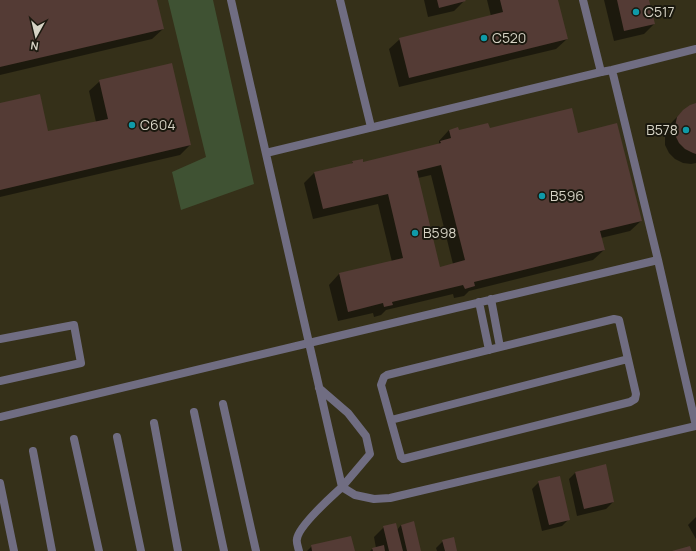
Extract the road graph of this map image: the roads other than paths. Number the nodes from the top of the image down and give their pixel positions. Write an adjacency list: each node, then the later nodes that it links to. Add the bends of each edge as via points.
1 (231, 0): 8 (street)
2 (340, 0): 7 (street)
3 (583, 0): 6 (street)
4 (696, 49): 5 (street)
5 (612, 70): 6 (street); 9 (street)
6 (601, 72): 7 (street)
7 (370, 127): 8 (street)
8 (266, 153): 13 (street)
9 (658, 260): 10 (street); 24 (street)
10 (491, 299): 11 (street); 14 (street)
11 (479, 302): 13 (street); 15 (street)
12 (0, 339): 17 (street, via 74,325 82,363)
13 (309, 343): 18 (street); 21 (street)
14 (500, 347): 15 (street); 16 (street, via 614,319 619,320)
15 (489, 350): 22 (street, via 386,375 382,385)
16 (628, 359): 22 (street); 22 (street, via 636,394 635,399 630,402 403,459)
17 (0, 382)
18 (319, 388): 29 (street); 29 (street, via 348,413 366,436 369,448 370,454)
19 (223, 404): 36 (street)
20 (194, 412): 35 (street)
21 (0, 417)
22 (391, 420)
23 (154, 423): 34 (street)
24 (696, 426): 29 (street, via 390,498 354,496)
25 (117, 438): 33 (street)
26 (74, 439): 32 (street)
27 (32, 450): 31 (street)
28 (0, 483): 30 (street)
29 (342, 487): 37 (street, via 303,527 297,538)
30 (14, 551)
31 (52, 551)
32 (98, 551)
33 (141, 551)
34 (178, 551)
35 (224, 551)
36 (256, 551)
37 (299, 551)

